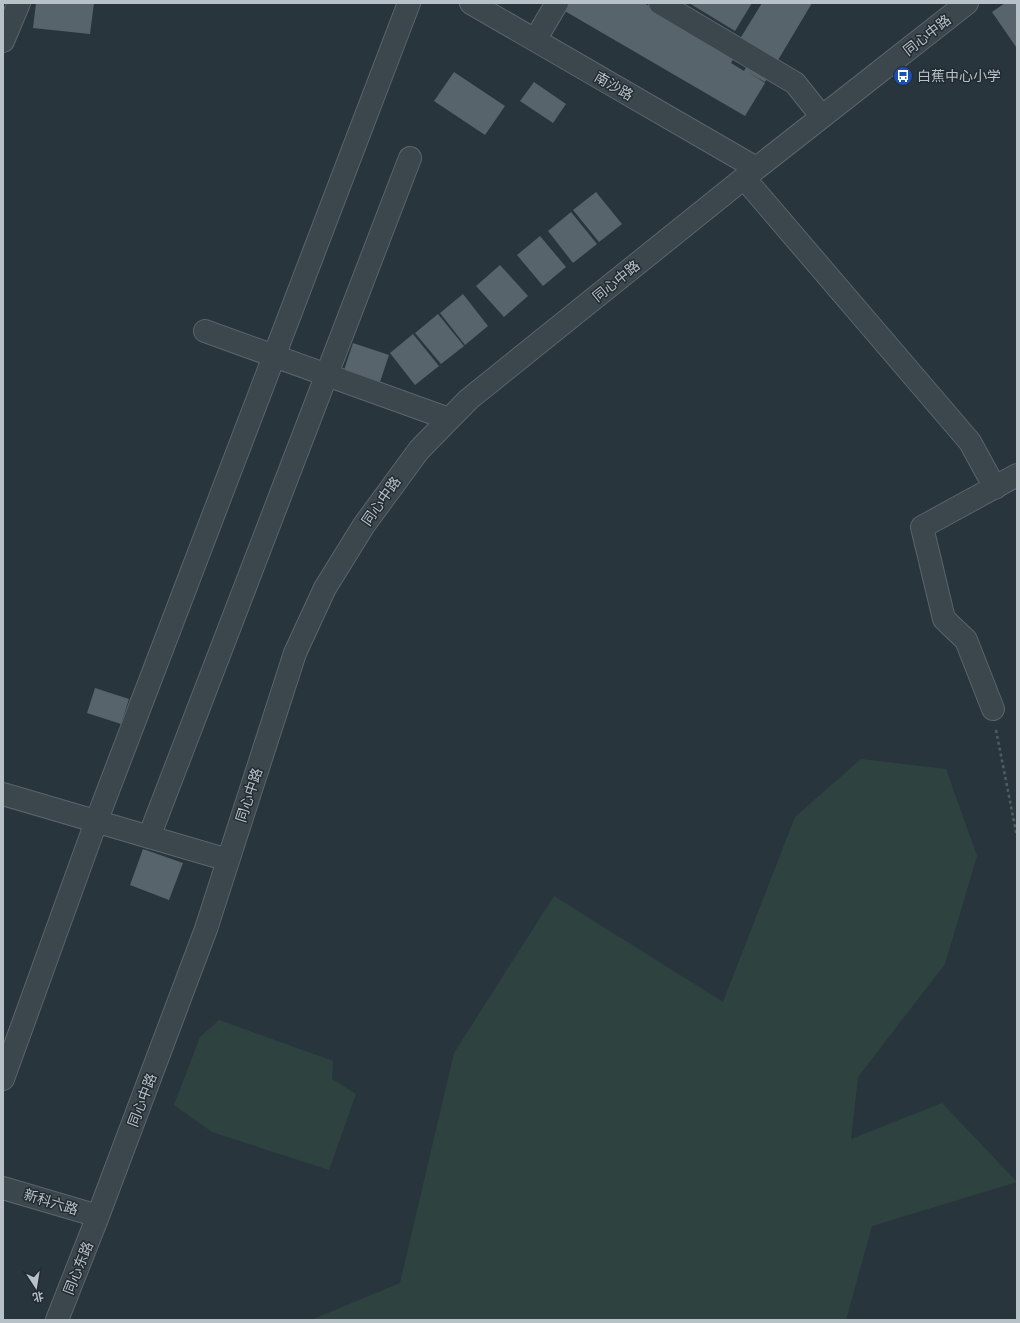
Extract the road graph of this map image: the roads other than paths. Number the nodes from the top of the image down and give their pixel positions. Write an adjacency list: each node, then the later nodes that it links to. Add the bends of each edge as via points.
1 (19, 3): 8 (street)
2 (409, 3): 13 (street)
3 (557, 3): 7 (street)
4 (660, 3): 9 (street, via 795,83)
5 (967, 3): 9 (street, 同心中路)
6 (482, 6): 7 (street, 南沙路)
7 (535, 40): 11 (street, 南沙路)
8 (3, 41)
9 (822, 117): 11 (street, 同心中路)
10 (410, 158): 14 (street)
11 (750, 173): 15 (street, 同心中路, via 469,399); 17 (street, 南沙路, via 970,442)
12 (205, 331): 13 (street)
13 (274, 356): 14 (street); 20 (street)
14 (327, 375): 15 (street); 21 (street)
15 (449, 419): 22 (street, 同心中路, via 419,450 390,487 325,588 295,654)
16 (1017, 475): 17 (street)
17 (995, 488): 18 (street, via 922,527 944,619 966,640)
18 (992, 709)
19 (3, 794): 20 (street)
20 (96, 822): 21 (street); 23 (street)
21 (149, 837): 22 (street)
22 (228, 860): 25 (street, 同心中路, via 206,929)
23 (3, 1080)
24 (3, 1188): 25 (street, 新科六路)
25 (98, 1216): 26 (street, 同心东路)
26 (57, 1320)

